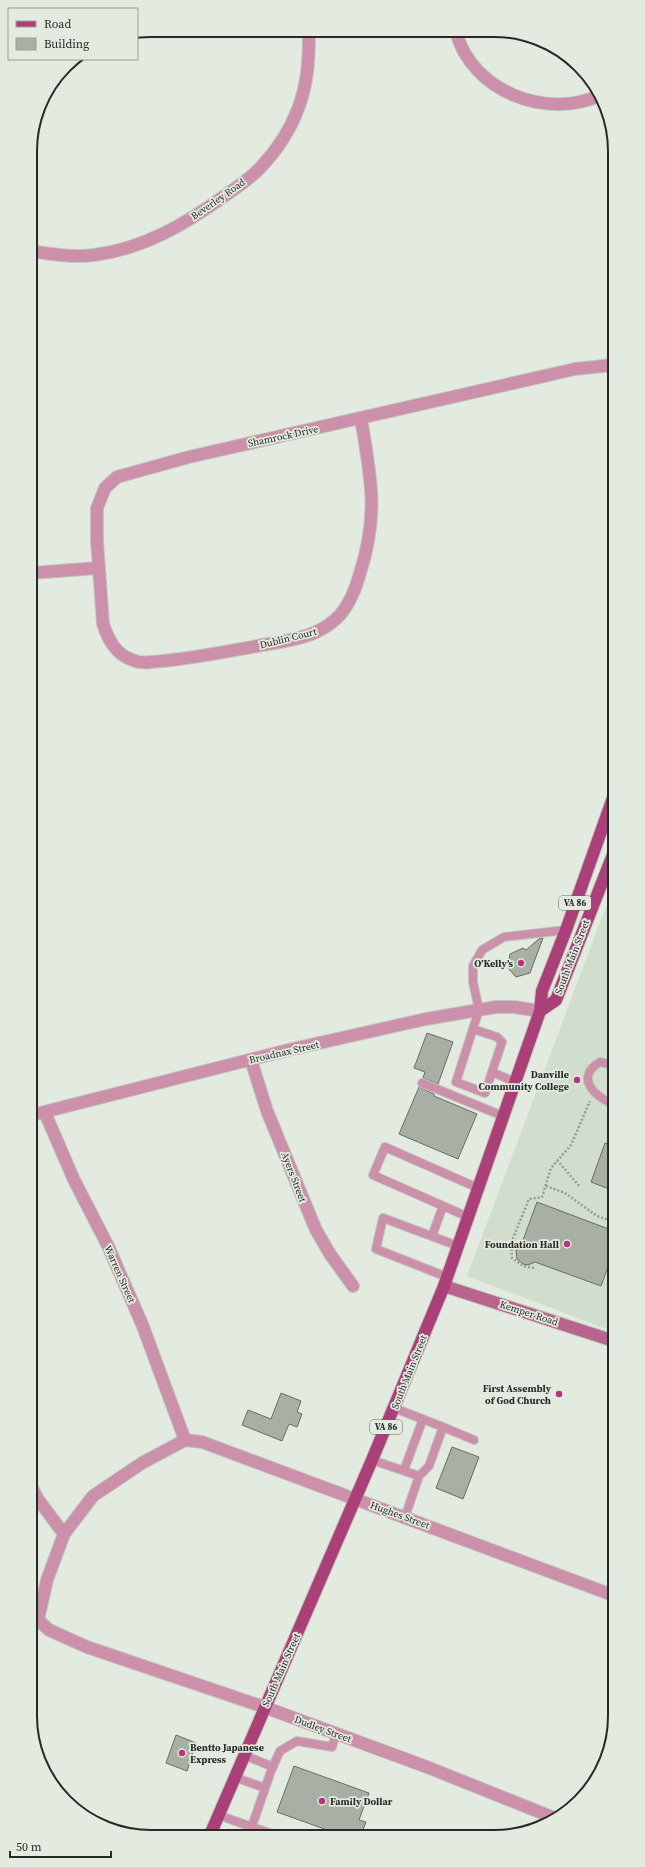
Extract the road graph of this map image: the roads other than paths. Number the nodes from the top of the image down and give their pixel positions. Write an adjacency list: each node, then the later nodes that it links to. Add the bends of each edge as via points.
1 (309, 37): 4 (street, Beverley Road, via 309,67 298,108 276,150 246,180 175,228 117,252 73,256)
2 (458, 37): 3 (street, via 464,53 485,78 516,96 556,105 574,104)
3 (594, 97)
4 (37, 252)
5 (608, 366): 6 (street, Shamrock Drive, via 575,369)
6 (361, 419): 7 (street, Shamrock Drive, via 189,457 117,477 105,488 97,508); 7 (street, Dublin Court, via 370,472 372,528 358,582 339,616 326,627 284,641 215,653 150,662 130,659 114,648 107,637 103,624)
7 (98, 568): 8 (street)
8 (37, 573)
9 (608, 813): 11 (main road, South Main Street / VA 86)
10 (608, 868): 13 (main road, South Main Street / VA 86, via 556,1000)
11 (566, 930): 12 (lane, via 504,937 482,950 474,966 473,982); 13 (main road, South Main Street / VA 86, via 542,990)
12 (479, 1010): 13 (street, Broadnax Street, via 514,1007); 14 (lane); 15 (street, Broadnax Street, via 387,1028)
13 (540, 1011): 18 (main road, South Main Street / VA 86)
14 (473, 1029): 17 (lane, via 497,1037 502,1042 492,1058); 17 (lane, via 471,1050 464,1071 456,1082 485,1093)
15 (251, 1060): 21 (street, Broadnax Street); 30 (street, Ayers Street, via 267,1111 316,1230)
16 (608, 1064): 20 (lane, via 600,1062 590,1070 589,1085 593,1093)
17 (487, 1076): 18 (lane)
18 (516, 1082): 23 (main road, South Main Street / VA 86)
19 (422, 1083): 23 (lane)
20 (608, 1102)
21 (45, 1113): 22 (street, Broadnax Street); 35 (street, Warren Street, via 142,1324)
22 (37, 1114)
23 (504, 1116): 24 (main road, South Main Street / VA 86)
24 (478, 1188): 25 (lane, via 385,1147 373,1175); 26 (main road, South Main Street / VA 86)
25 (443, 1206): 26 (lane); 27 (lane)
26 (468, 1217): 28 (main road, South Main Street / VA 86)
27 (432, 1236): 28 (lane); 29 (lane, via 383,1218 376,1249)
28 (458, 1246): 29 (main road, South Main Street / VA 86)
29 (446, 1281): 31 (street, Kemper Road); 32 (main road, South Main Street / VA 86)
30 (353, 1286)
31 (608, 1339)
32 (394, 1408): 33 (lane); 37 (main road, South Main Street / VA 86)
33 (423, 1420): 34 (lane); 38 (lane)
34 (443, 1427): 36 (lane); 39 (lane, via 429,1466)
35 (184, 1440): 41 (street, Hughes Street, via 202,1442); 43 (street, via 142,1463 93,1496)
36 (474, 1440)
37 (372, 1460): 38 (lane); 41 (main road, South Main Street / VA 86)
38 (404, 1470): 39 (lane)
39 (419, 1476): 42 (lane)
40 (37, 1498): 43 (street)
41 (355, 1498): 42 (street, Hughes Street); 45 (main road, South Main Street / VA 86)
42 (405, 1517): 44 (street, Hughes Street)
43 (64, 1534): 45 (street, Dudley Street, via 47,1580 38,1620 49,1630 87,1647)
44 (608, 1593)
45 (264, 1707): 46 (street, Dudley Street); 47 (main road, South Main Street / VA 86)
46 (336, 1734): 48 (lane, via 332,1747 297,1741 280,1751); 52 (street, Dudley Street)
47 (244, 1755): 48 (lane); 49 (main road, South Main Street / VA 86)
48 (273, 1767): 50 (lane)
49 (234, 1777): 50 (lane); 51 (main road, South Main Street / VA 86)
50 (265, 1788): 53 (lane)
51 (218, 1815): 53 (lane); 54 (main road, South Main Street / VA 86)
52 (549, 1816)
53 (252, 1826): 55 (lane); 56 (lane)
54 (212, 1830)
55 (251, 1830)
56 (263, 1830)

